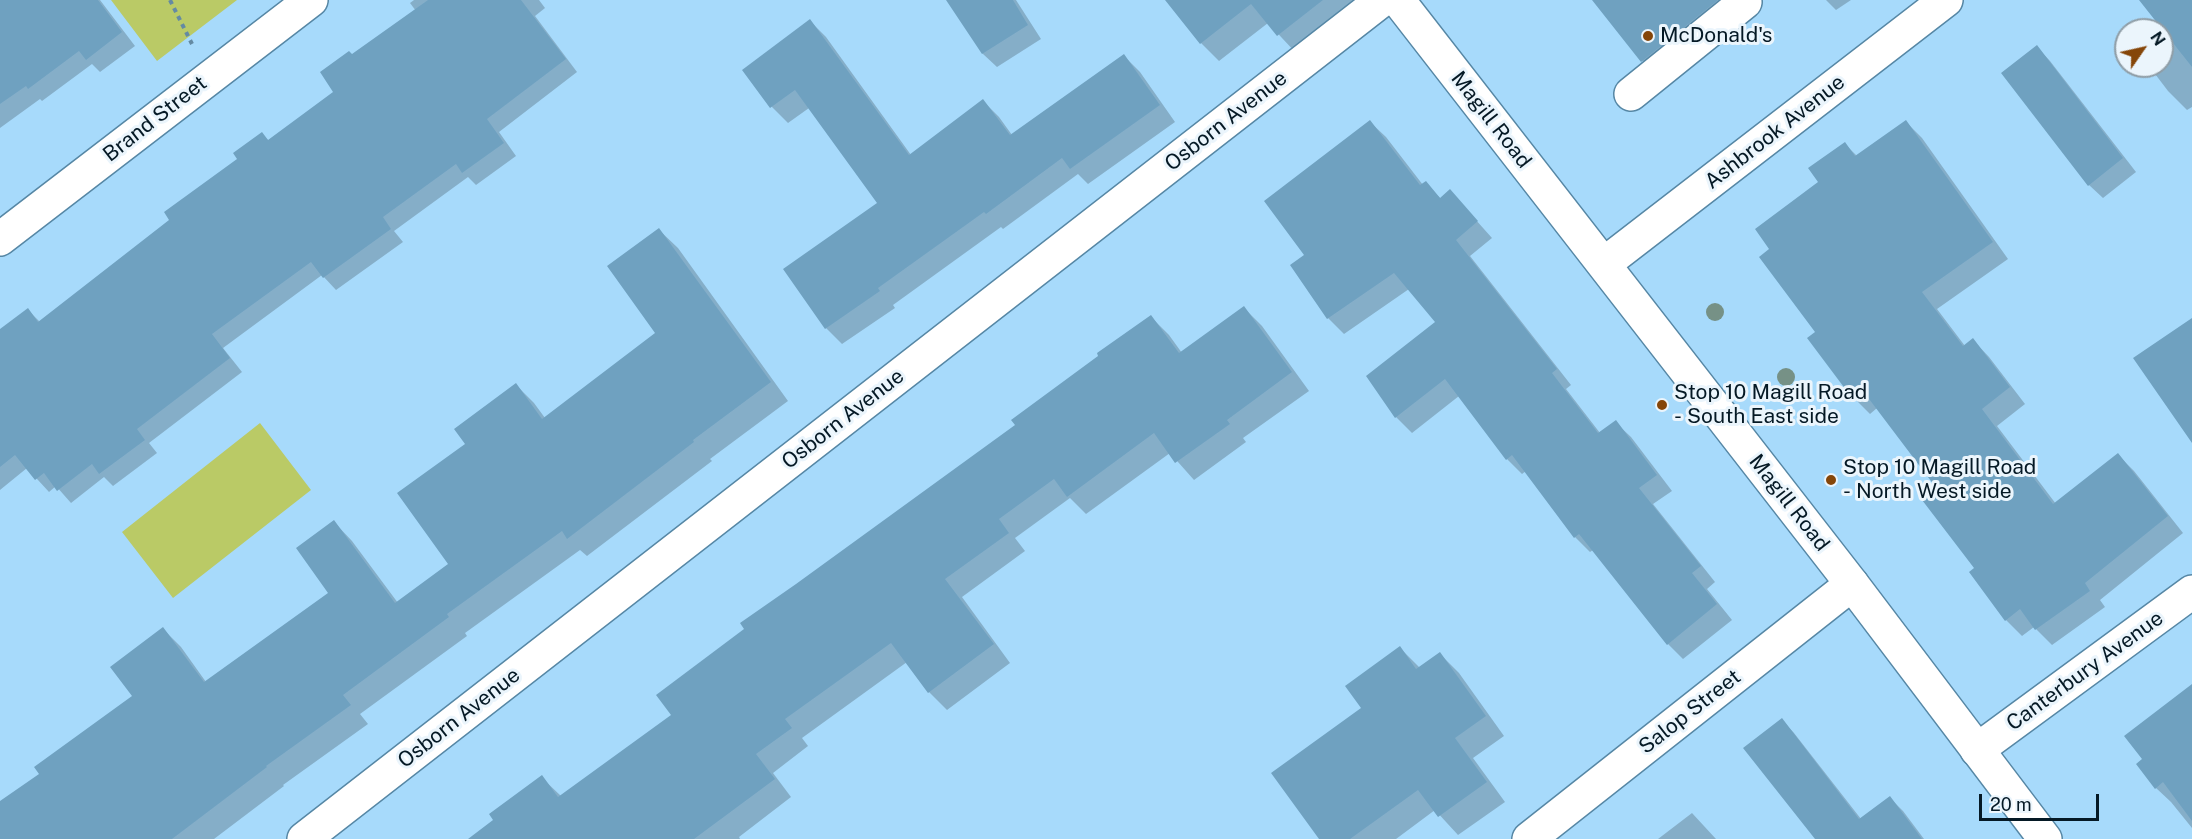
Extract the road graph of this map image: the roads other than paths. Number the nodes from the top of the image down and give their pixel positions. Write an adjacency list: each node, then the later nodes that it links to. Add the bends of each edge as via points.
1 (311, 0): 7 (street, Brand Street)
2 (1382, 0): 12 (street, Osborn Avenue)
3 (1398, 0): 8 (street, Magill Road)
4 (1743, 0): 6 (street)
5 (1946, 0): 8 (street, Ashbrook Avenue)
6 (1631, 94)
7 (0, 239)
8 (1604, 264): 9 (street, Magill Road)
9 (1852, 584): 11 (street, Magill Road); 13 (street, Salop Street)
10 (2192, 592): 11 (street, Canterbury Avenue)
11 (1977, 750): 14 (street, Magill Road)
12 (304, 839)
13 (1529, 839)
14 (2045, 839)

